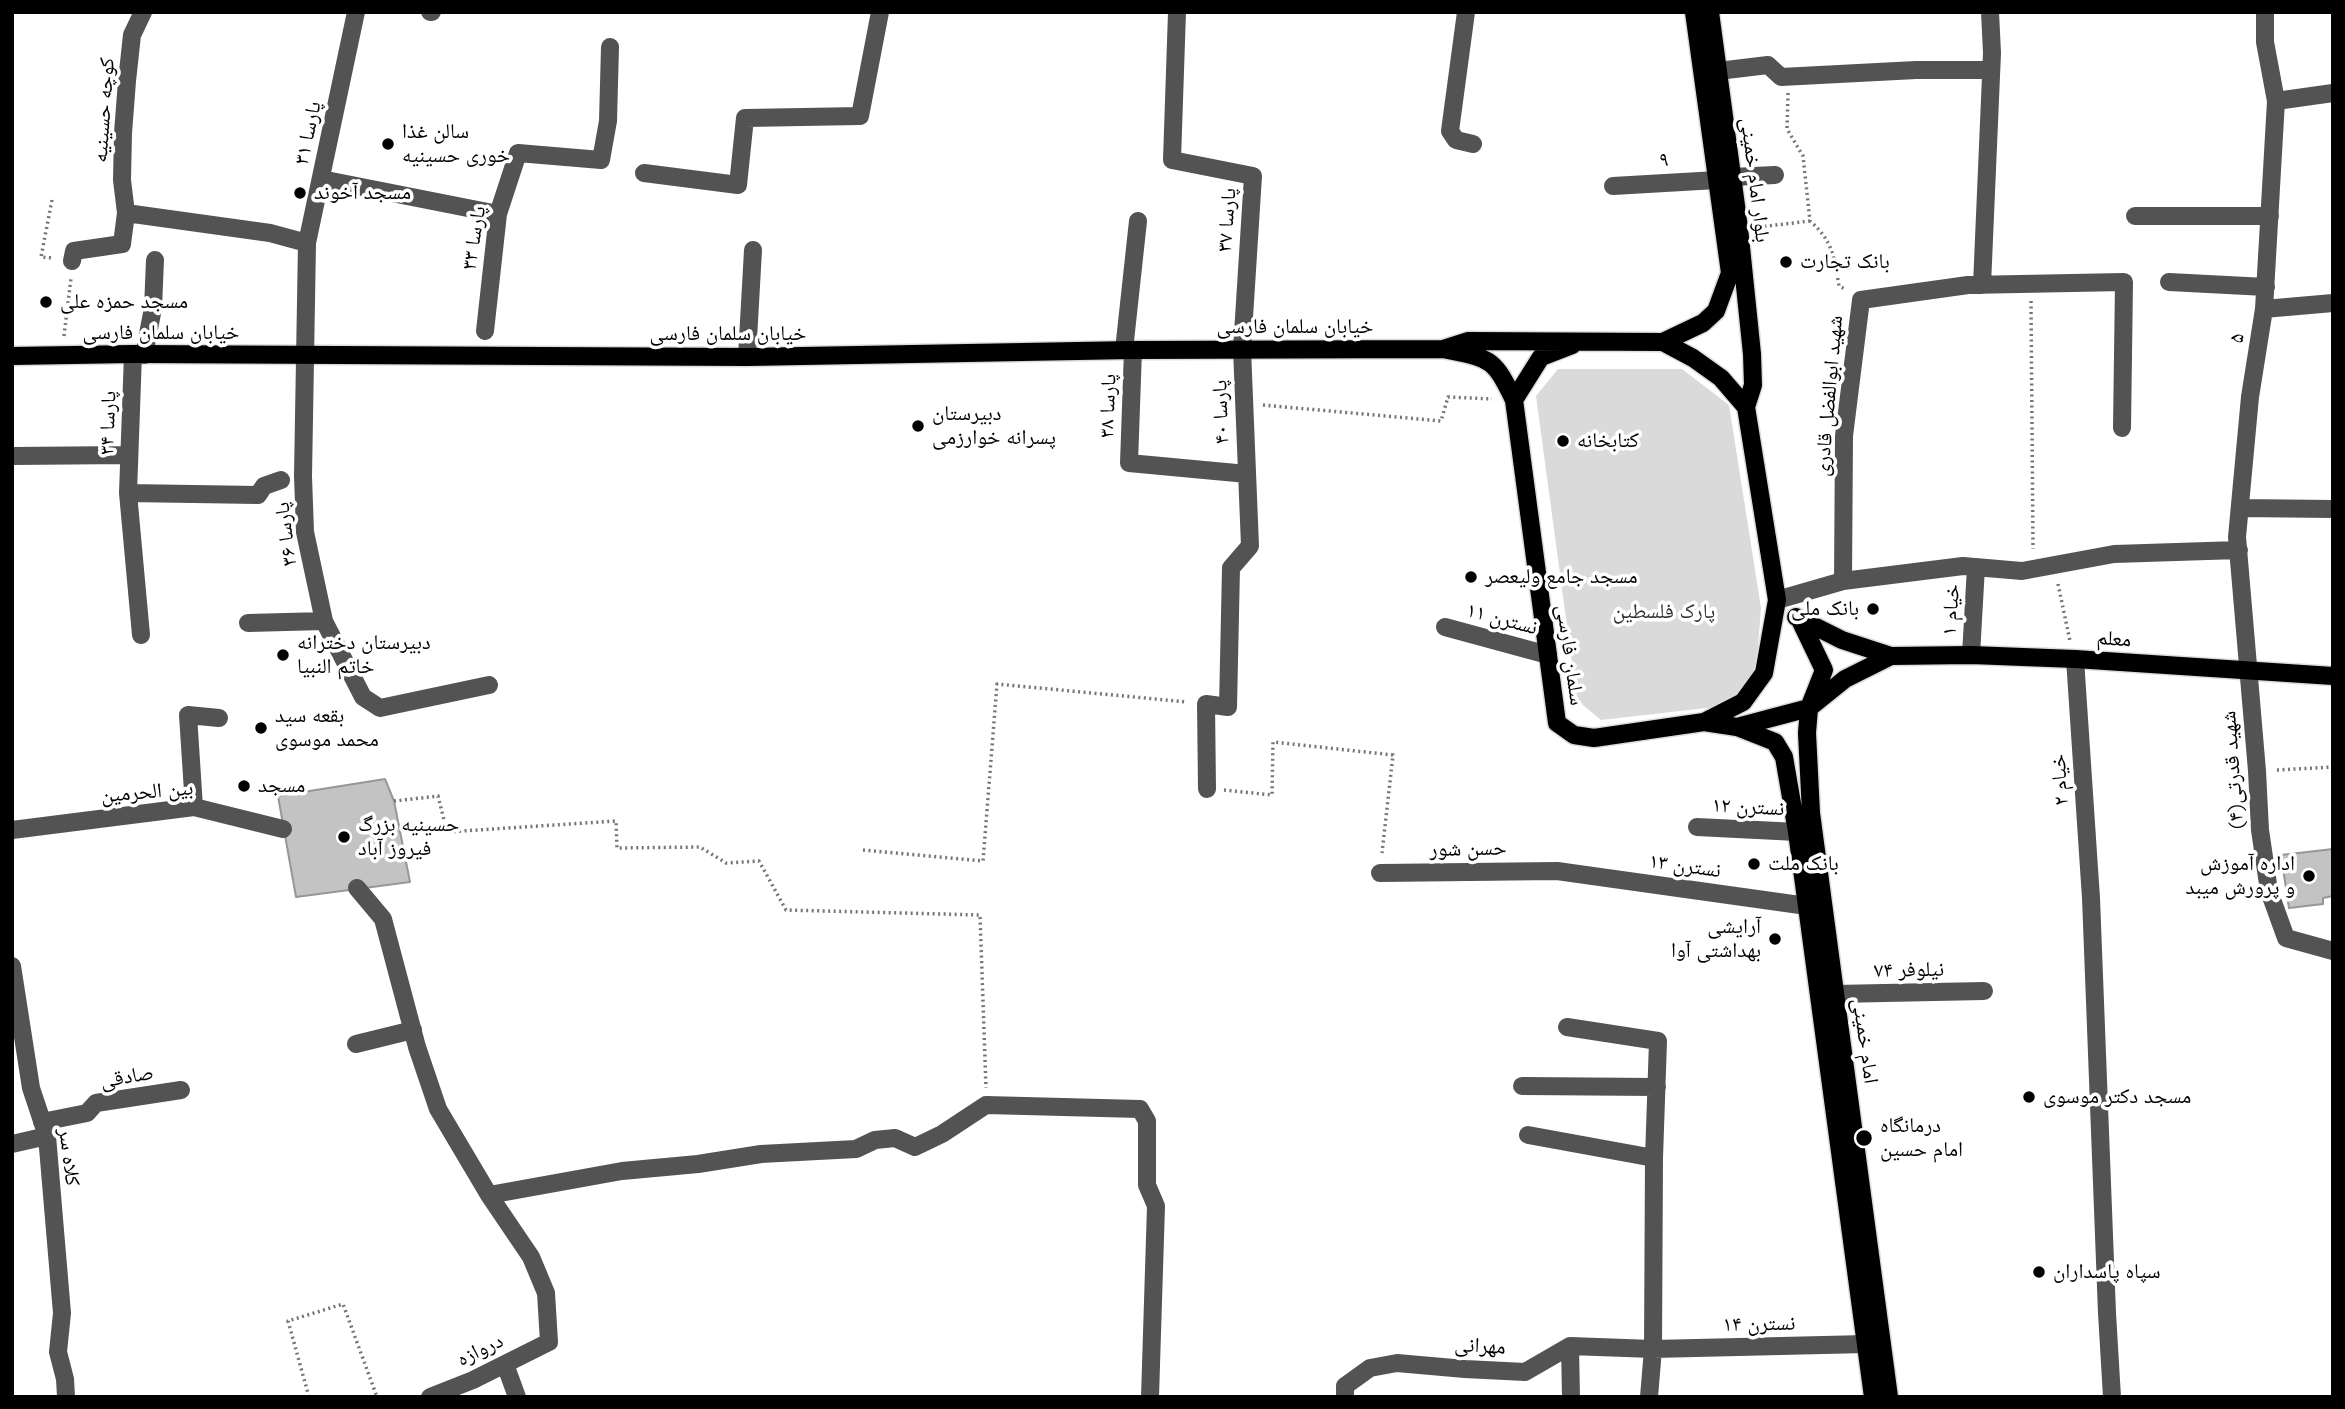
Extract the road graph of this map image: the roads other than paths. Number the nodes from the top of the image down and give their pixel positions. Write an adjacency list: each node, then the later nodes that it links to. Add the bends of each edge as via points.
1 (143, 12): 21 (street, کوچه حسینیه, via 132,35 123,133)
2 (356, 12): 18 (street, پارسا ۳۱)
3 (880, 12): 16 (street, via 860,116 745,118 738,185)
4 (1177, 12): 38 (street, پارسا ۳۷, via 1172,160 1253,177)
5 (1466, 12): 15 (street, via 1450,131 1456,140)
6 (1694, 12): 19 (main road, بلوار امام خمینی)
7 (1710, 12): 12 (main road, بلوار امام خمینی)
8 (1990, 12): 11 (street)
9 (2265, 12): 14 (street, ۵, via 2265,42)
10 (610, 47): 22 (street, پارسا ۳۳, via 608,121 601,160 518,153)
11 (1992, 70): 12 (street, via 1782,77 1768,65); 31 (street)
12 (1718, 71): 19 (main road, بلوار امام خمینی)
13 (2333, 93): 14 (street)
14 (2276, 101): 24 (street, ۵)
15 (1473, 144)
16 (644, 173)
17 (1775, 175): 19 (street, ۹)
18 (321, 179): 22 (street); 26 (street, پارسا ۳۱)
19 (1725, 179): 20 (street, ۹); 37 (main road, بلوار امام خمینی, via 1730,273 1716,311 1703,323); 46 (main road, بلوار امام خمینی, via 1739,228 1752,354 1753,385)
20 (1613, 186)
21 (126, 213): 26 (street, via 270,233); 29 (street, via 122,244 74,251)
22 (498, 214): 35 (street, پارسا ۳۳)
23 (2135, 216): 24 (street)
24 (2270, 216): 32 (street, ۵)
25 (1138, 221): 40 (street, پارسا ۳۸)
26 (307, 243): 42 (street, پارسا ۳۱)
27 (753, 250): 44 (street)
28 (155, 260): 41 (street, پارسا ۳۴, via 153,308)
29 (72, 261)
30 (2169, 282): 32 (street)
31 (1982, 285): 47 (street, via 2124,282); 57 (street, شهید ابوالفضل قادری, via 1861,300 1844,436)
32 (2266, 287): 34 (street, ۵)
33 (2333, 303): 34 (street)
34 (2264, 310): 53 (street, ۵)
35 (485, 331)
36 (1584, 341): 37 (main road); 39 (main road, via 1468,341); 45 (main road, via 1541,357)
37 (1663, 342): 46 (main road, via 1721,378)
38 (1242, 349): 39 (main road, خیابان سلمان فارسی); 40 (main road, خیابان سلمان فارسی); 50 (street, پارسا ۴۰)
39 (1443, 349): 45 (main road, via 1492,362)
40 (1128, 350): 44 (main road, خیابان سلمان فارسی); 50 (street, پارسا ۳۸, via 1129,463)
41 (139, 355): 42 (main road, خیابان سلمان فارسی); 43 (main road, خیابان سلمان فارسی); 48 (street, پارسا ۳۴)
42 (305, 355): 44 (main road, خیابان سلمان فارسی); 60 (street, پارسا ۳۶, via 305,532)
43 (12, 356)
44 (747, 357)
45 (1514, 400): 64 (main road, سلمان فارسی)
46 (1746, 407): 58 (main road)
47 (2122, 428)
48 (129, 455): 49 (street); 52 (street, پارسا ۳۴)
49 (12, 456)
50 (1247, 474): 75 (street, پارسا ۴۰, via 1250,546 1231,568 1228,707 1206,704)
51 (281, 480): 52 (street, via 264,486 258,495)
52 (128, 493): 63 (street, پارسا ۳۴)
53 (2240, 508): 54 (street); 55 (street, ۵)
54 (2333, 509)
55 (2239, 550): 56 (street, via 2114,554 2022,570); 68 (street, ۵)
56 (1976, 567): 57 (street); 65 (street, خیام ۱)
57 (1843, 581): 58 (street)
58 (1777, 600): 59 (main road); 73 (main road, via 1764,673 1743,702)
59 (1800, 620): 66 (main road); 71 (main road, امام خمینی, via 1824,670)
60 (324, 621): 61 (street); 70 (street, پارسا ۳۶, via 363,697 380,708)
61 (248, 623)
62 (1445, 627): 64 (street, نسترن ۱۱)
63 (141, 635)
64 (1548, 655): 73 (main road, سلمان فارسی, via 1557,723 1574,735 1594,738)
65 (1970, 655): 66 (main road, معلم); 67 (main road, معلم)
66 (1891, 656): 71 (main road, via 1845,679)
67 (2075, 659): 68 (main road, معلم); 113 (street, خیام ۲, via 2091,898)
68 (2249, 672): 69 (main road, معلم); 85 (street, شهید قدرتی(۴), via 2269,891 2286,938)
69 (2333, 676)
70 (489, 685)
71 (1809, 709): 74 (main road); 88 (main road, امام خمینی, via 1811,813)
72 (219, 718): 76 (street, via 188,715)
73 (1704, 722): 74 (main road)
74 (1737, 727): 80 (main road, امام خمینی, via 1775,743 1784,757)
75 (1207, 789)
76 (194, 807): 78 (street, بین الحرمین); 79 (street, بین الحرمین)
77 (1697, 827): 80 (street, نسترن ۱۲)
78 (283, 829)
79 (12, 830)
80 (1797, 832): 84 (main road, امام خمینی)
81 (1557, 871): 82 (street, حسن شور); 84 (street, نسترن ۱۳)
82 (1380, 873)
83 (357, 888): 90 (street, via 383,919)
84 (1807, 906): 100 (main road, امام خمینی)
85 (2333, 951)
86 (12, 966): 95 (street, کلاه سر, via 31,1088)
87 (1984, 991): 88 (street, نیلوفر ۷۴)
88 (1835, 995): 112 (main road, امام خمینی)
89 (1567, 1027): 93 (street, via 1658,1041)
90 (413, 1030): 91 (street); 99 (street, via 438,1109)
91 (356, 1044)
92 (1522, 1086): 93 (street)
93 (1657, 1087): 98 (street)
94 (181, 1090): 95 (street, صادقی, via 96,1103 87,1113)
95 (45, 1129): 97 (street, صادقی); 105 (street, کلاه سر, via 62,1313 58,1352)
96 (1528, 1135): 98 (street)
97 (12, 1144)
98 (1654, 1158): 102 (street)
99 (489, 1195): 103 (street, دروازه, via 531,1256 546,1293 549,1342); 108 (street, via 622,1171 761,1154 856,1149 875,1140 895,1138 915,1147 986,1105 1140,1109 1147,1121 1147,1185 1156,1206)
100 (1866, 1344): 102 (street, نسترن ۱۴); 111 (main road, امام خمینی)
101 (1570, 1346): 102 (street); 104 (street, مهرانی, via 1525,1372 1397,1363 1370,1368); 109 (street)
102 (1653, 1349): 110 (street)
103 (505, 1364): 106 (street, دروازه); 107 (street)
104 (1345, 1391)
105 (66, 1397)
106 (430, 1397)
107 (517, 1397)
108 (1150, 1397)
109 (1571, 1397)
110 (1649, 1397)
111 (1873, 1397)
112 (1889, 1397)
113 (2112, 1397)

